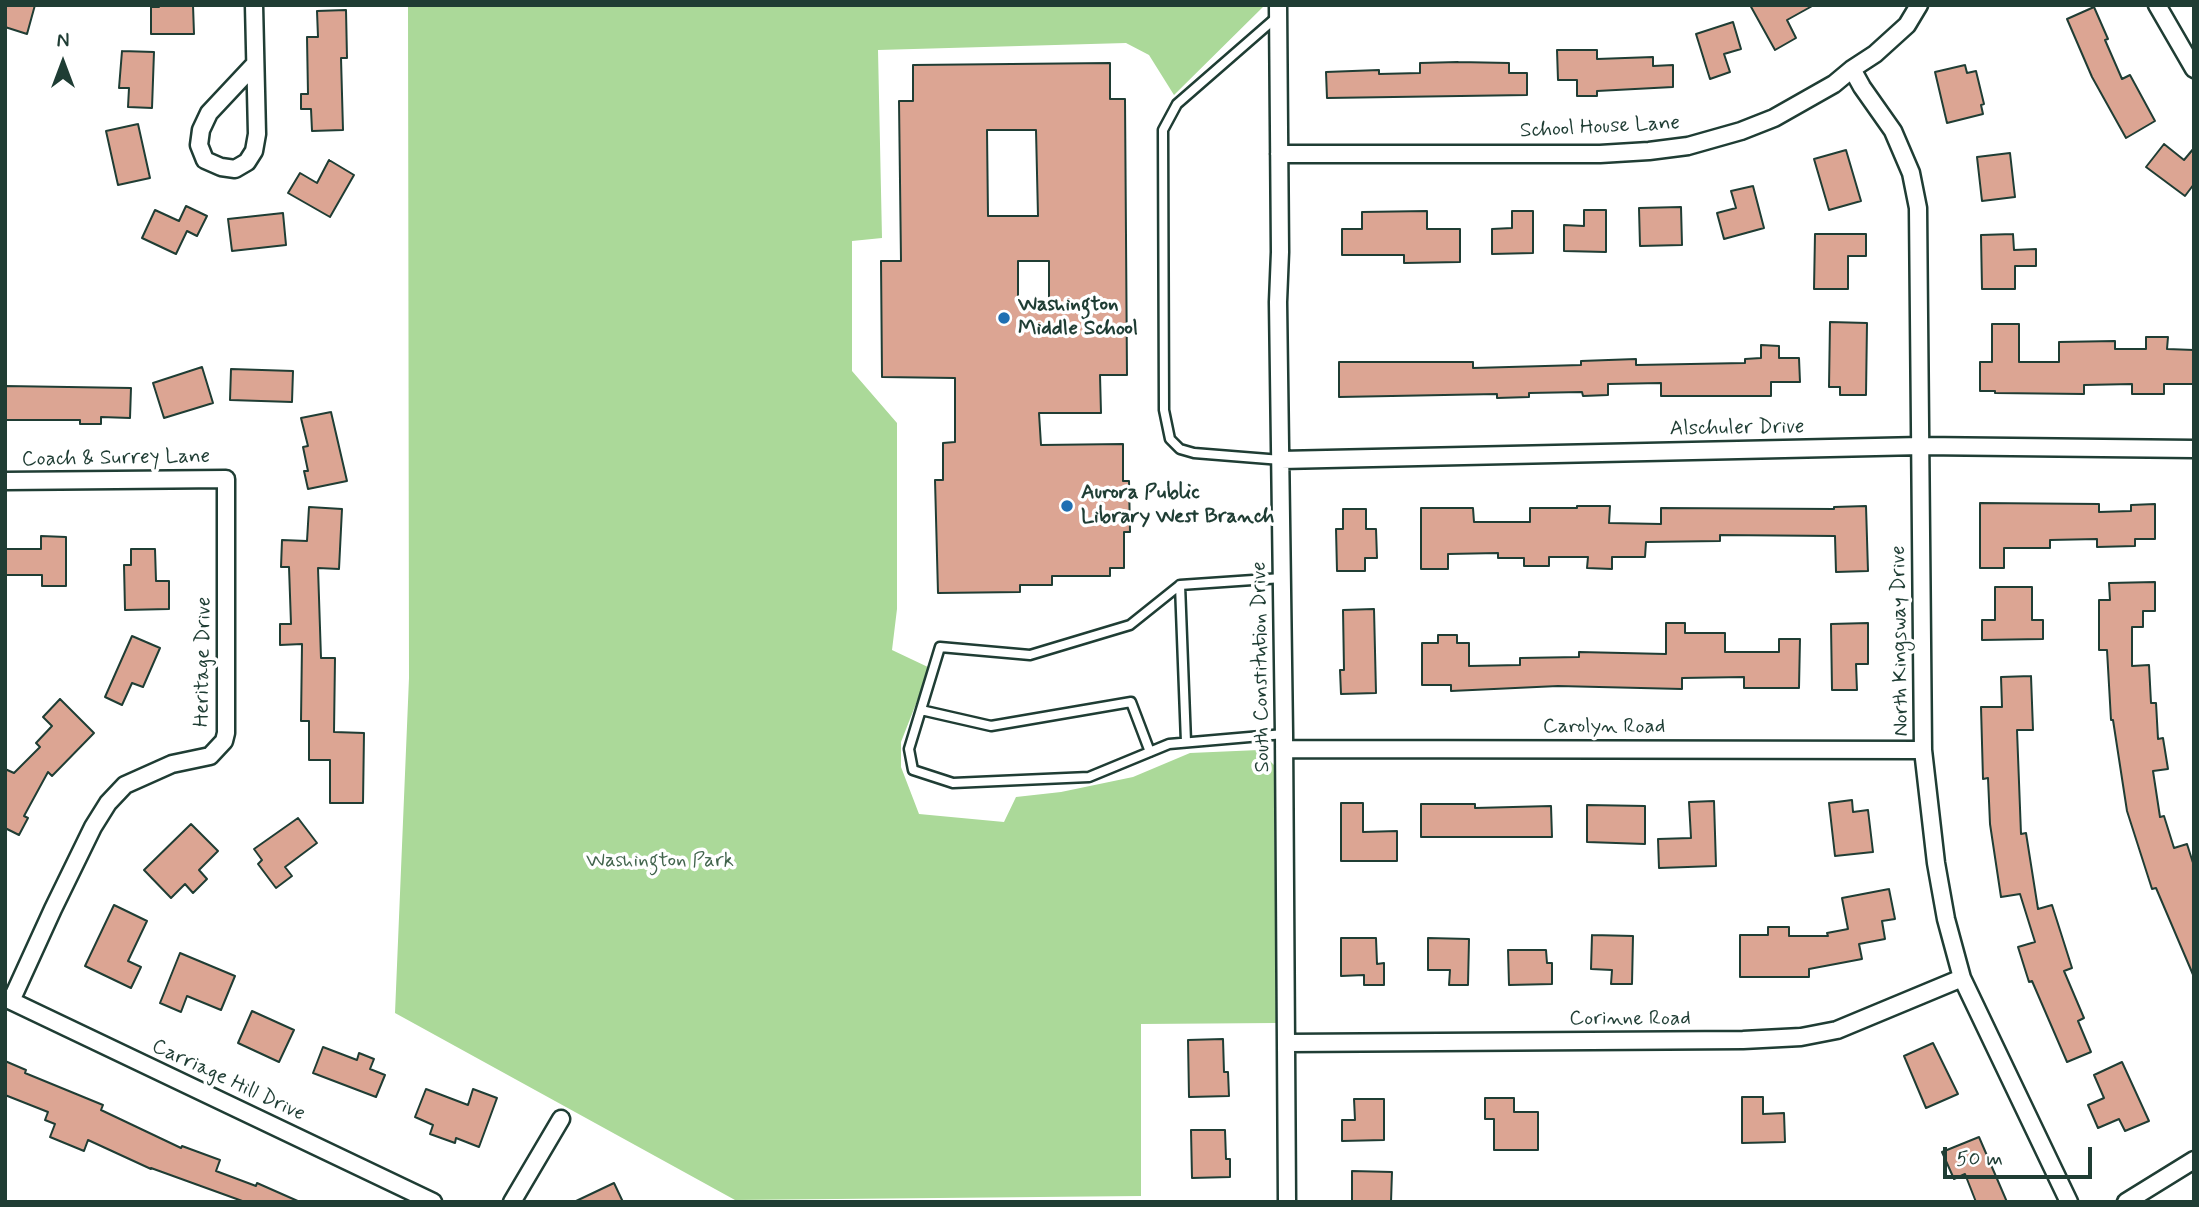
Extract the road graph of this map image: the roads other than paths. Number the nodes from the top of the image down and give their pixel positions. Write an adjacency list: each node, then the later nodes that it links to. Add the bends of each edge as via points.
1 (254, 5): 5 (street)
2 (1919, 5): 6 (street, School House Lane, via 1907,25)
3 (2157, 5): 7 (street)
4 (1278, 11): 8 (street, South Constitution Drive); 11 (lane, via 1177,104 1163,130 1164,410 1170,439 1180,449)
5 (254, 65): 5 (street, via 254,151 235,169 221,167 205,160 199,145 201,130 209,113)
6 (1852, 69): 8 (street, School House Lane, via 1774,118 1688,146 1600,153); 9 (street, North Kingsway Drive, via 1893,131 1915,190)
7 (2194, 69)
8 (1279, 154): 11 (street, South Constitution Drive)
9 (1920, 446): 10 (street, Alschuler Drive); 11 (street, Alschuler Drive); 19 (street, North Kingsway Drive)
10 (2194, 449)
11 (1281, 460): 14 (street, South Constitution Drive)
12 (226, 479): 13 (street, Coach & Surrey Lane); 22 (street, Heritage Drive, via 224,741 210,756 172,764 125,785 108,803)
13 (5, 481)
14 (1282, 578): 15 (lane); 18 (street, South Constitution Drive)
15 (1180, 585): 16 (lane, via 1130,625 1030,655 940,648); 17 (lane)
16 (920, 710): 20 (lane, via 991,726 1131,702); 20 (lane, via 909,749 913,770 953,783 1089,777)
17 (1186, 742): 18 (lane); 20 (lane)
18 (1284, 742): 19 (street, Carolyn Road); 23 (street, South Constitution Drive)
19 (1923, 750): 21 (street, North Kingsway Drive, via 1936,863)
20 (1150, 752)
21 (1962, 978): 23 (street, Corinne Road, via 1837,1030 1801,1037); 29 (street, North Kingsway Drive)
22 (8, 1000): 26 (street, Carriage Hill Drive)
23 (1287, 1043): 28 (street, South Constitution Drive)
24 (561, 1119): 27 (street)
25 (2194, 1160): 30 (street)
26 (433, 1202)
27 (513, 1202)
28 (1287, 1202)
29 (2069, 1202)
30 (2126, 1202)

